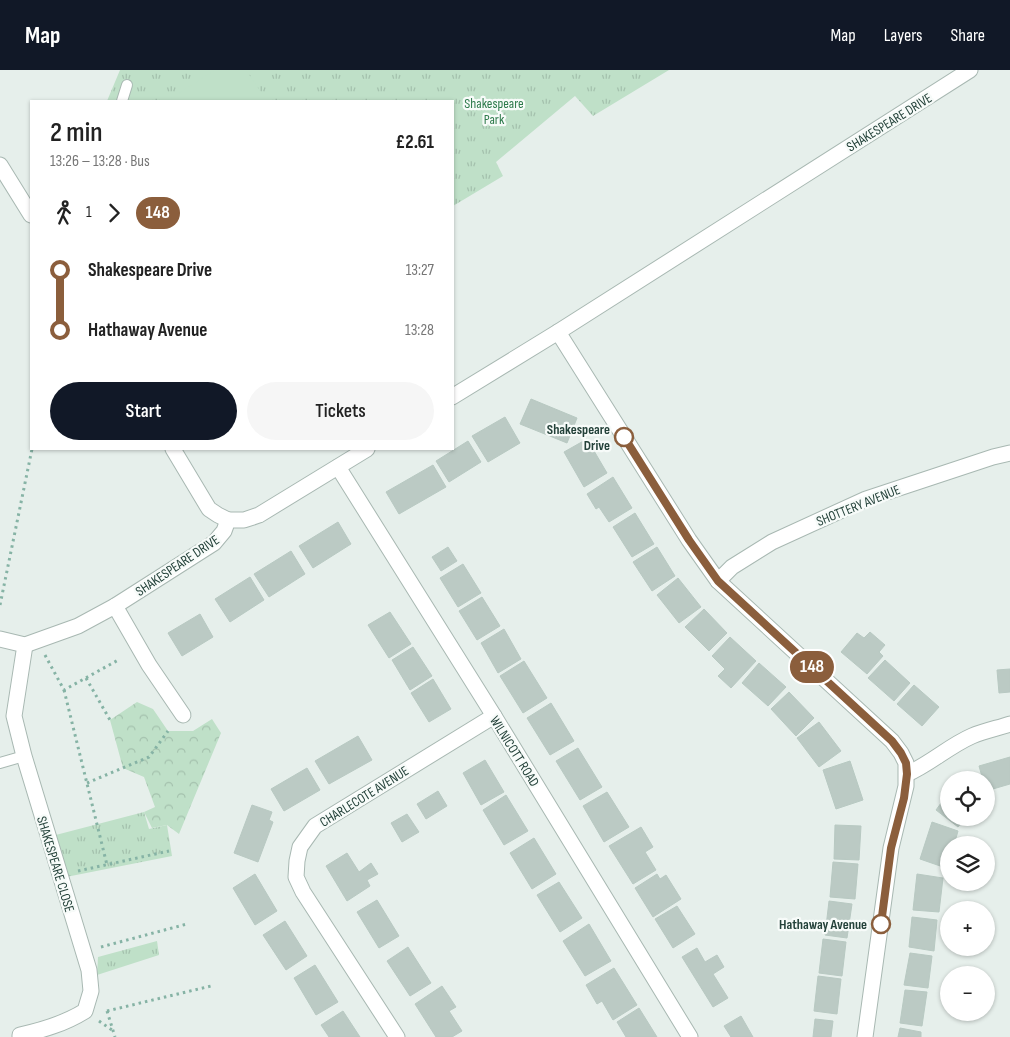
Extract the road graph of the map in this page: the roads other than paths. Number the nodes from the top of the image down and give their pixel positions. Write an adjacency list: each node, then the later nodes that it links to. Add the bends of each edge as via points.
1 (970, 70): 6 (street, SHAKESPEARE DRIVE)
2 (127, 85): 3 (lane)
3 (122, 100)
4 (0, 165): 5 (street)
5 (30, 213)
6 (558, 332): 7 (street, SHAKESPEARE DRIVE); 13 (street)
7 (454, 396)
8 (174, 450): 12 (street, via 210,509)
9 (365, 450): 11 (street, SHAKESPEARE DRIVE)
10 (1010, 453): 13 (street, SHOTTERY AVENUE, via 866,499 772,542 732,567)
11 (338, 467): 12 (street, SHAKESPEARE DRIVE, via 259,515 244,520); 18 (street, WILNICOTT ROAD)
12 (228, 520): 14 (street, SHAKESPEARE DRIVE, via 214,543)
13 (718, 581): 22 (street, via 892,741 904,758)
14 (115, 606): 16 (street, SHAKESPEARE DRIVE, via 78,626); 17 (street)
15 (0, 639): 16 (street)
16 (31, 643): 20 (street, SHAKESPEARE CLOSE, via 14,716)
17 (183, 715)
18 (494, 716): 24 (street, CHARLECOTE AVENUE, via 315,826 300,847 296,877 303,892); 25 (street, WILNICOTT ROAD)
19 (1010, 724): 22 (street, via 972,736)
20 (24, 756): 21 (lane); 23 (street, SHAKESPEARE CLOSE, via 89,970 91,991 85,1011 47,1029)
21 (0, 763)
22 (907, 774): 26 (street, via 891,848)
23 (20, 1037)
24 (396, 1037)
25 (690, 1037)
26 (865, 1037)

